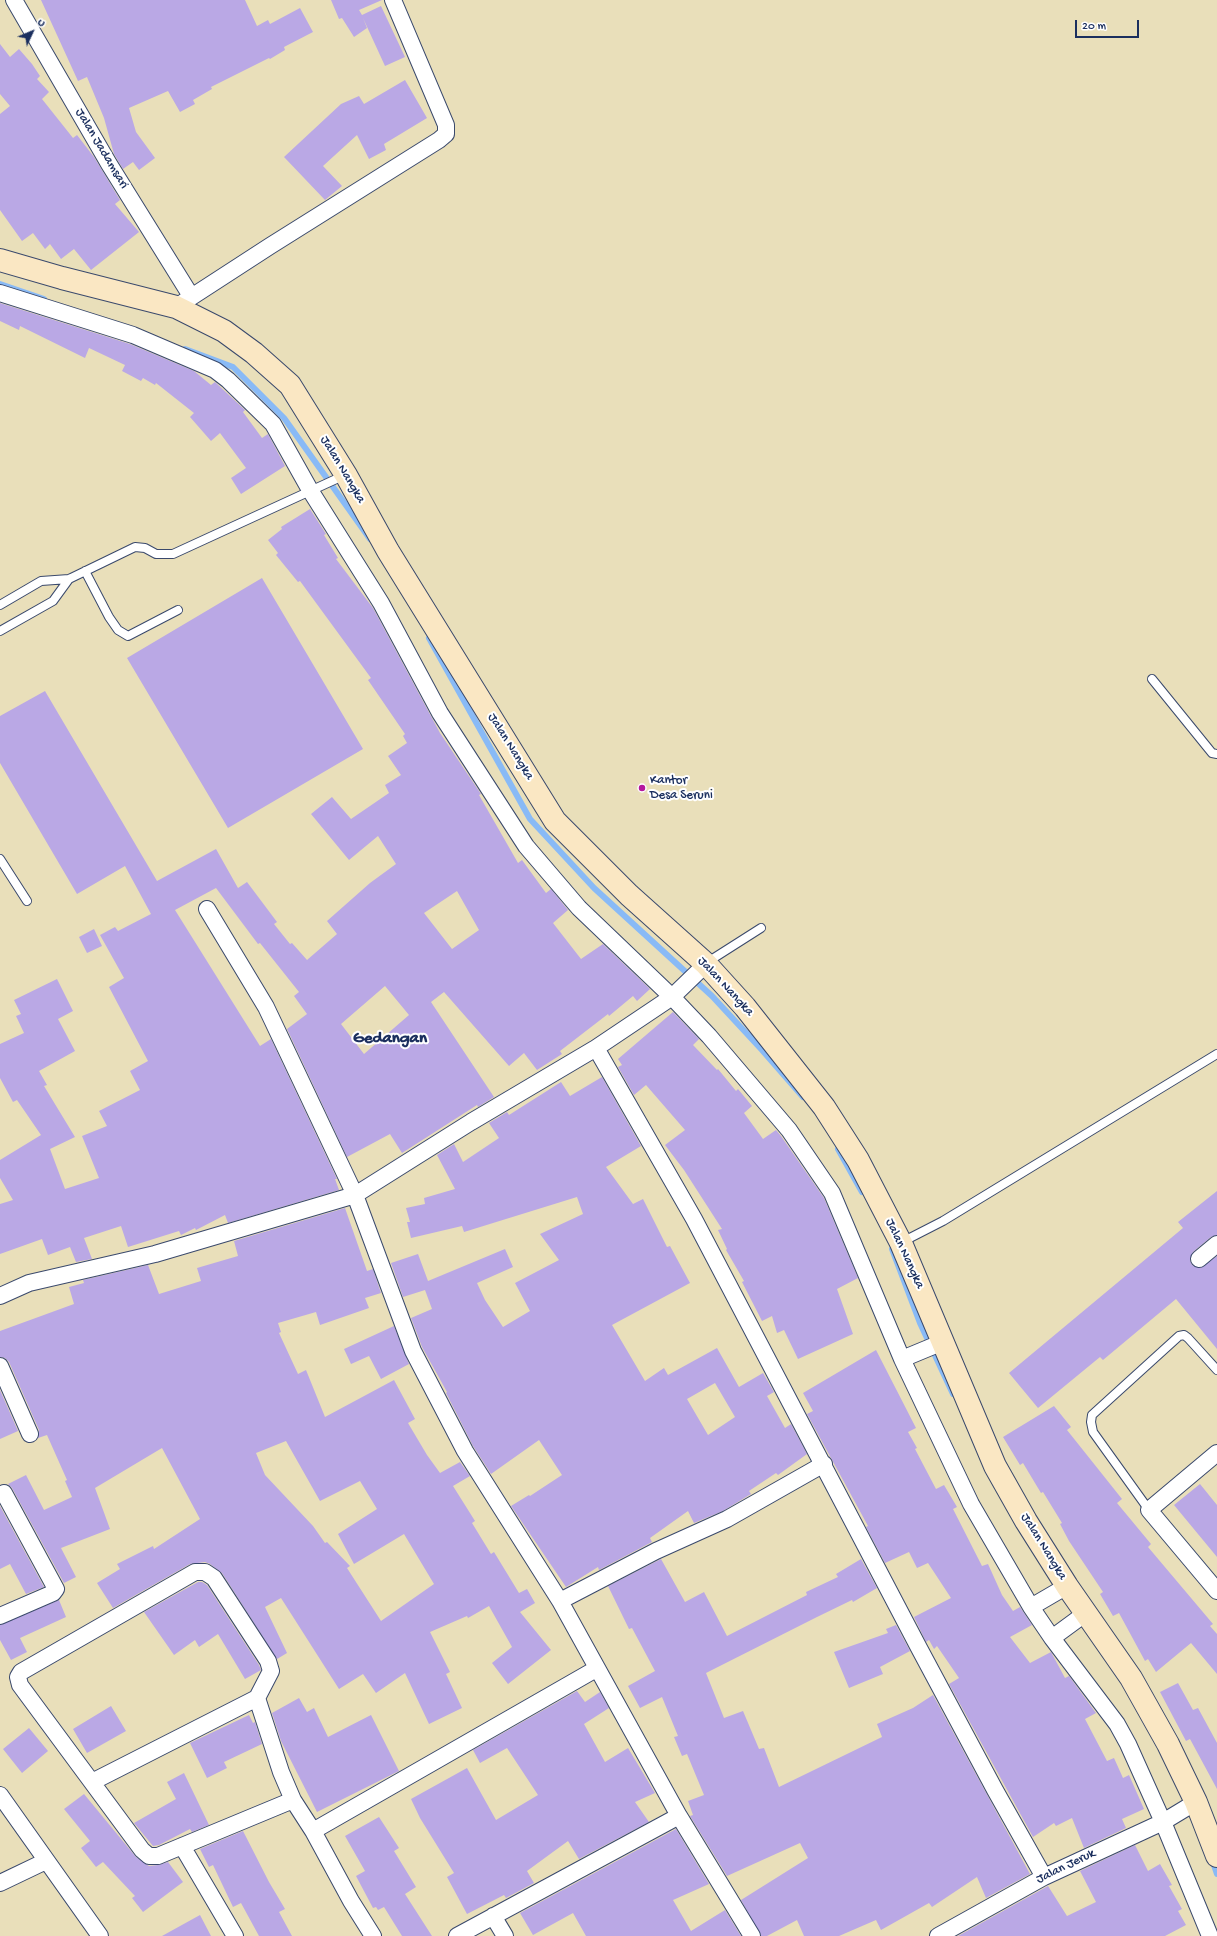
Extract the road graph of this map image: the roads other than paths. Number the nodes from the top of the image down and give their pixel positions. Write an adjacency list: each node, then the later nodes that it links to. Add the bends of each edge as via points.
1 (14, 0): 5 (street, Jalan Jadamsari, via 109,164)
2 (394, 0): 5 (street, via 446,125 446,134)
3 (0, 260): 5 (street, Jalan Nangka, via 62,278)
4 (0, 294): 7 (street, via 133,335 215,370 273,424)
5 (183, 302): 6 (street, Jalan Nangka, via 254,353 290,385)
6 (342, 476): 7 (lane); 19 (street, Jalan Nangka, via 555,821 629,895)
7 (312, 489): 8 (lane, via 173,554 156,554 145,548 136,547); 20 (street, via 381,603 440,713 526,846 579,908)
8 (85, 571): 9 (lane); 11 (lane, via 109,617 118,630 128,636)
9 (69, 579): 10 (lane, via 41,581); 12 (lane, via 53,601)
10 (0, 605)
11 (178, 610)
12 (0, 631)
13 (1152, 679): 14 (lane, via 1212,753)
14 (1217, 754)
15 (0, 859): 16 (lane)
16 (27, 901)
17 (207, 909): 23 (street, via 266,1007)
18 (761, 928): 19 (lane)
19 (699, 971): 20 (street); 24 (street, Jalan Nangka, via 746,1007 824,1107 858,1160)
20 (676, 994): 21 (street); 29 (street, via 789,1130 832,1193)
21 (596, 1048): 23 (street); 34 (street, via 694,1220)
22 (1217, 1054): 24 (lane, via 943,1221)
23 (355, 1195): 27 (street, via 155,1254 30,1284); 39 (street, via 412,1351 465,1451)
24 (901, 1243): 28 (street, Jalan Nangka)
25 (1217, 1244): 26 (street)
26 (1199, 1260)
27 (0, 1296)
28 (939, 1344): 29 (street); 37 (street, Jalan Nangka, via 995,1466)
29 (904, 1358): 40 (street, via 971,1504)
30 (0, 1366): 32 (street)
31 (1217, 1370): 36 (lane, via 1188,1338 1184,1335 1179,1336 1092,1415 1093,1432)
32 (30, 1434)
33 (1217, 1453): 36 (street)
34 (824, 1464): 39 (street, via 727,1519 656,1551); 56 (street, via 973,1749)
35 (4, 1492): 42 (street, via 56,1589 54,1593)
36 (1150, 1510): 38 (street)
37 (1065, 1587): 40 (street); 41 (street, Jalan Nangka)
38 (1217, 1591)
39 (560, 1600): 44 (street)
40 (1035, 1605): 43 (street)
41 (1085, 1614): 43 (street); 49 (street, Jalan Nangka, via 1131,1678 1168,1744)
42 (0, 1616)
43 (1056, 1635): 51 (street, via 1117,1724)
44 (596, 1669): 50 (street); 52 (street)
45 (257, 1698): 46 (street); 46 (street, via 271,1670 268,1661 214,1578 205,1572 196,1572 18,1676 20,1685); 48 (street)
46 (92, 1782): 53 (street, via 149,1856 158,1856)
47 (0, 1795): 55 (street)
48 (293, 1800): 52 (street); 53 (street)
49 (1194, 1803): 51 (street, Jalan Jeruk); 54 (street, Jalan Nangka)
50 (678, 1816): 58 (street); 64 (street)
51 (1166, 1820): 56 (street, Jalan Jeruk); 66 (street)
52 (313, 1831): 61 (street)
53 (182, 1846): 60 (street)
54 (1217, 1856)
55 (46, 1860): 57 (street); 59 (street)
56 (1044, 1877): 65 (street, Jalan Jeruk)
57 (0, 1883)
58 (493, 1916): 62 (street); 63 (street)
59 (100, 1936)
60 (235, 1936)
61 (373, 1936)
62 (456, 1936)
63 (504, 1936)
64 (752, 1936)
65 (938, 1936)
66 (1210, 1936)

